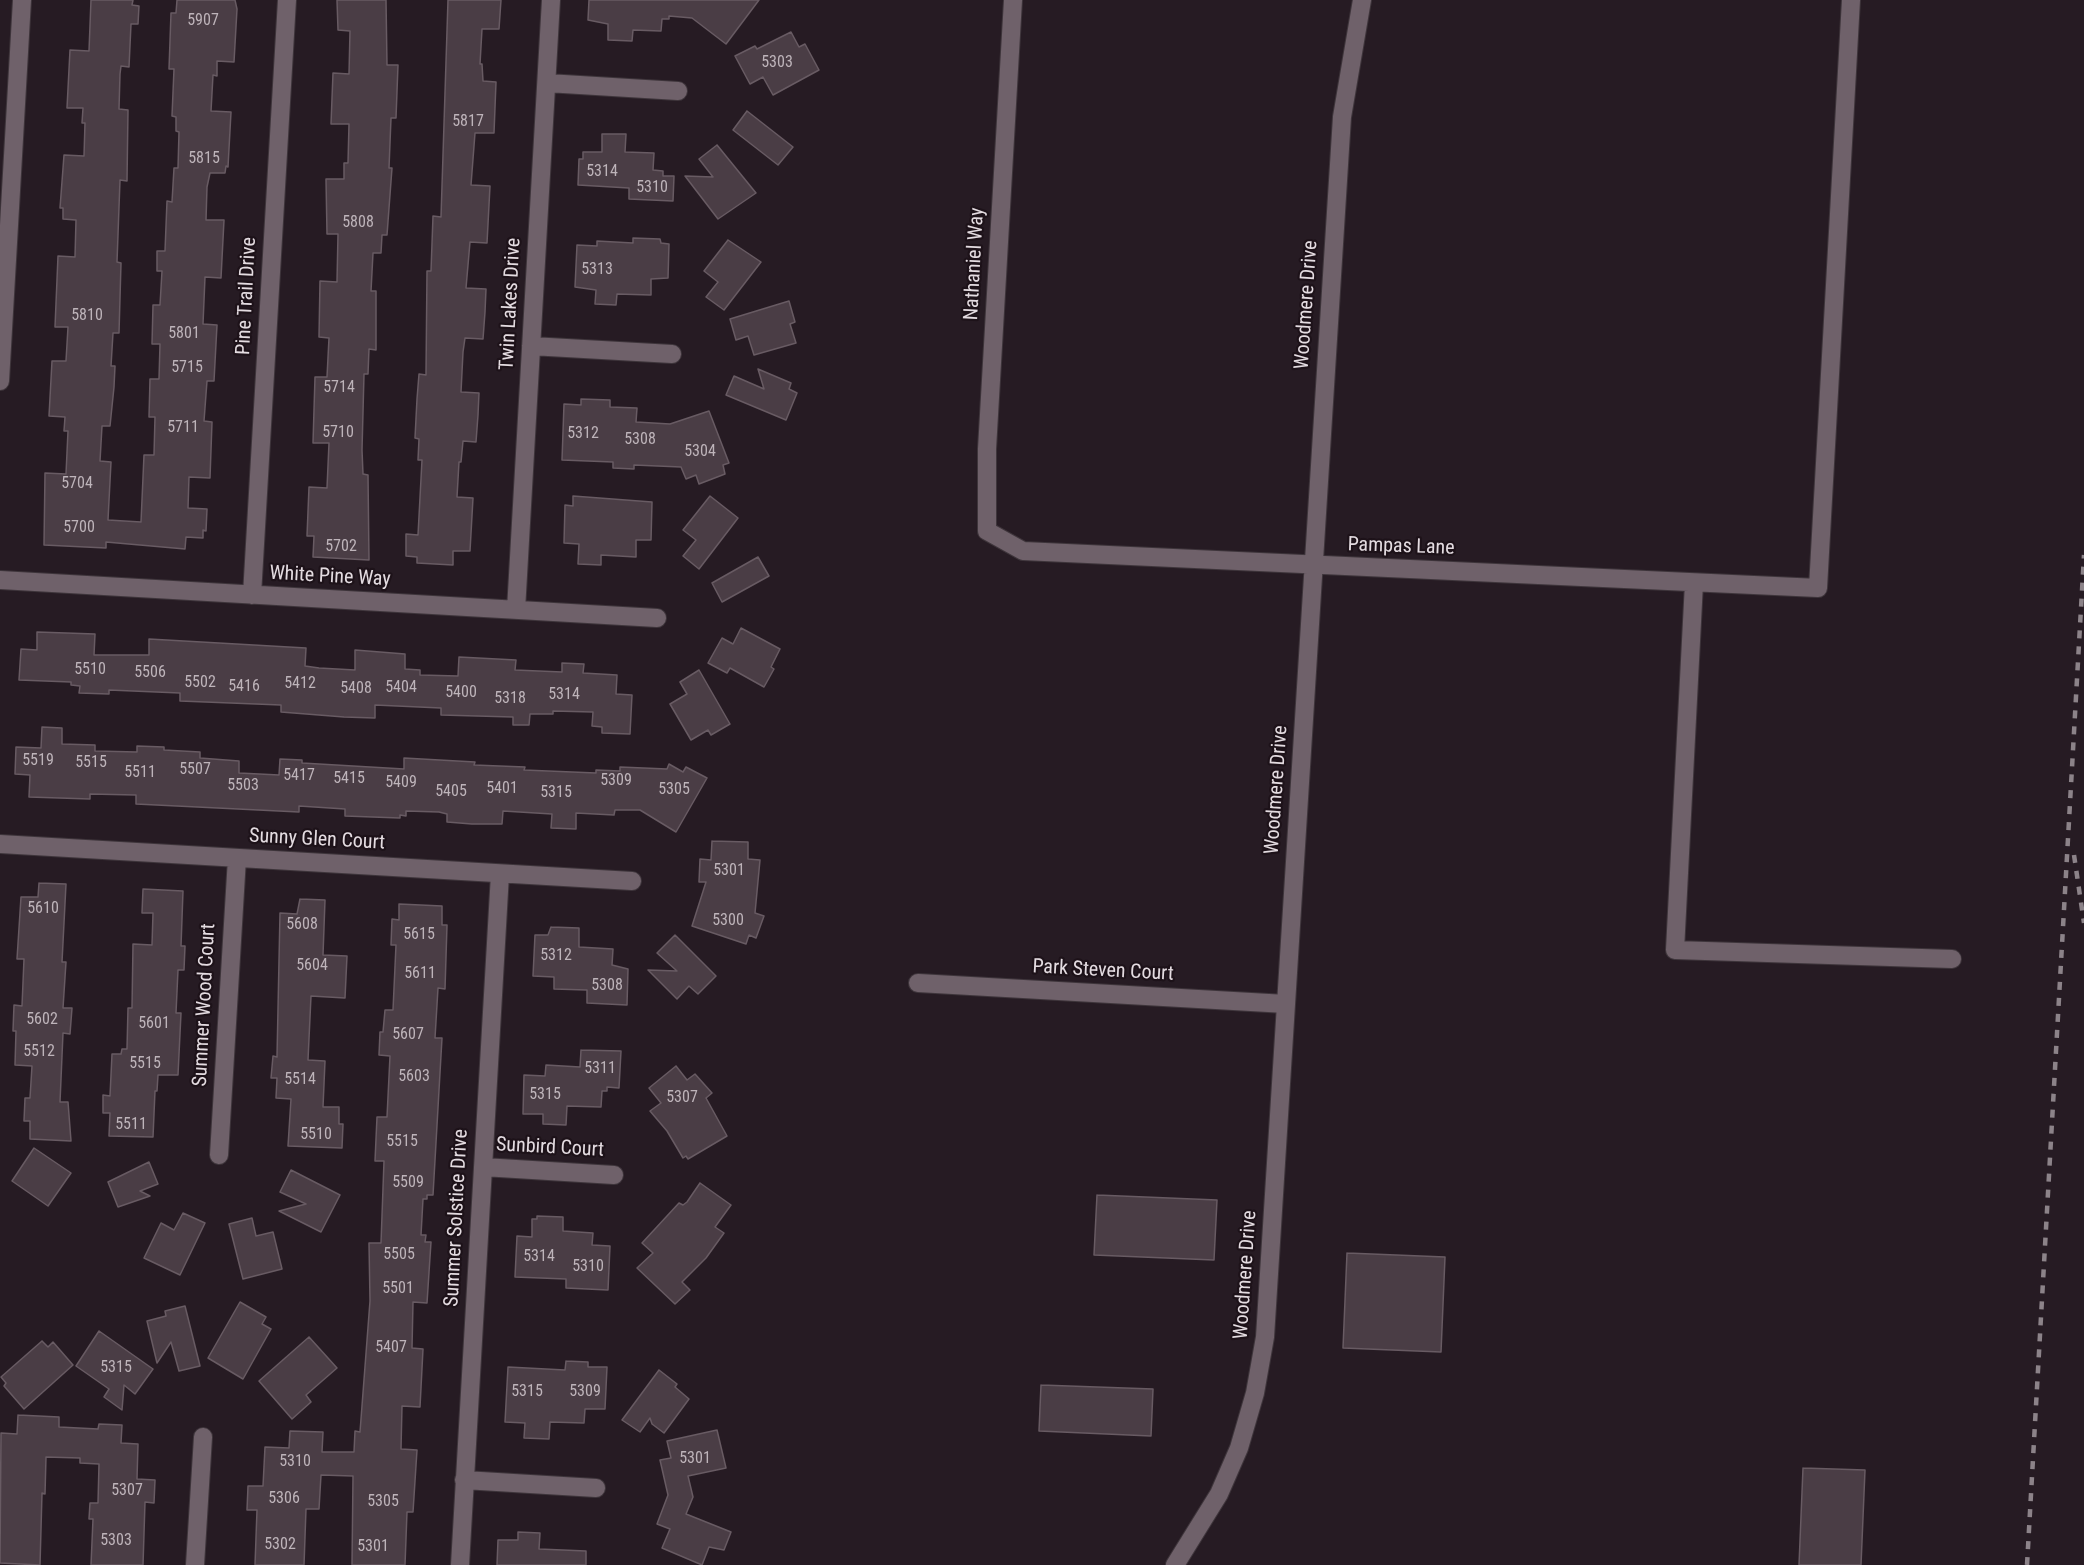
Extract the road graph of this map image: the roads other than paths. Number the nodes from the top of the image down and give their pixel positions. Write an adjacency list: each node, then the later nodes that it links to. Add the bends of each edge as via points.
1 (22, 0): 11 (street)
2 (287, 0): 16 (street, Pine Trail Drive)
3 (551, 0): 7 (street, Twin Lakes Drive)
4 (1013, 0): 12 (street, Nathaniel Way, via 987,449)
5 (1362, 0): 13 (street, Woodmere Drive, via 1342,117)
6 (1851, 0): 15 (street, Pampas Lane, via 1818,588)
7 (547, 83): 8 (street); 9 (street, Twin Lakes Drive)
8 (678, 91)
9 (531, 346): 10 (street); 17 (street, Twin Lakes Drive)
10 (672, 354)
11 (0, 381)
12 (987, 531): 13 (street, Pampas Lane, via 1023,551)
13 (1314, 566): 15 (street, Pampas Lane); 25 (street, Woodmere Drive)
14 (0, 580): 16 (street, White Pine Way)
15 (1694, 583): 23 (street, via 1675,950)
16 (252, 595): 17 (street, White Pine Way)
17 (516, 610): 18 (street, White Pine Way)
18 (657, 618)
19 (0, 844): 20 (street, Sunny Glen Court)
20 (237, 858): 21 (street, Sunny Glen Court); 26 (street, Summer Wood Court)
21 (500, 874): 22 (street, Sunny Glen Court); 27 (street, Summer Solstice Drive)
22 (632, 881)
23 (1953, 959)
24 (918, 983): 25 (street, Park Steven Court)
25 (1286, 1004): 34 (street, Woodmere Drive, via 1267,1320 1255,1393 1239,1448 1219,1494)
26 (219, 1155)
27 (483, 1167): 28 (street, Sunbird Court); 30 (street, Summer Solstice Drive)
28 (614, 1174)
29 (203, 1437): 32 (street)
30 (465, 1480): 31 (street); 33 (street, Summer Solstice Drive)
31 (596, 1488)
32 (195, 1565)
33 (460, 1565)
34 (1175, 1565)

